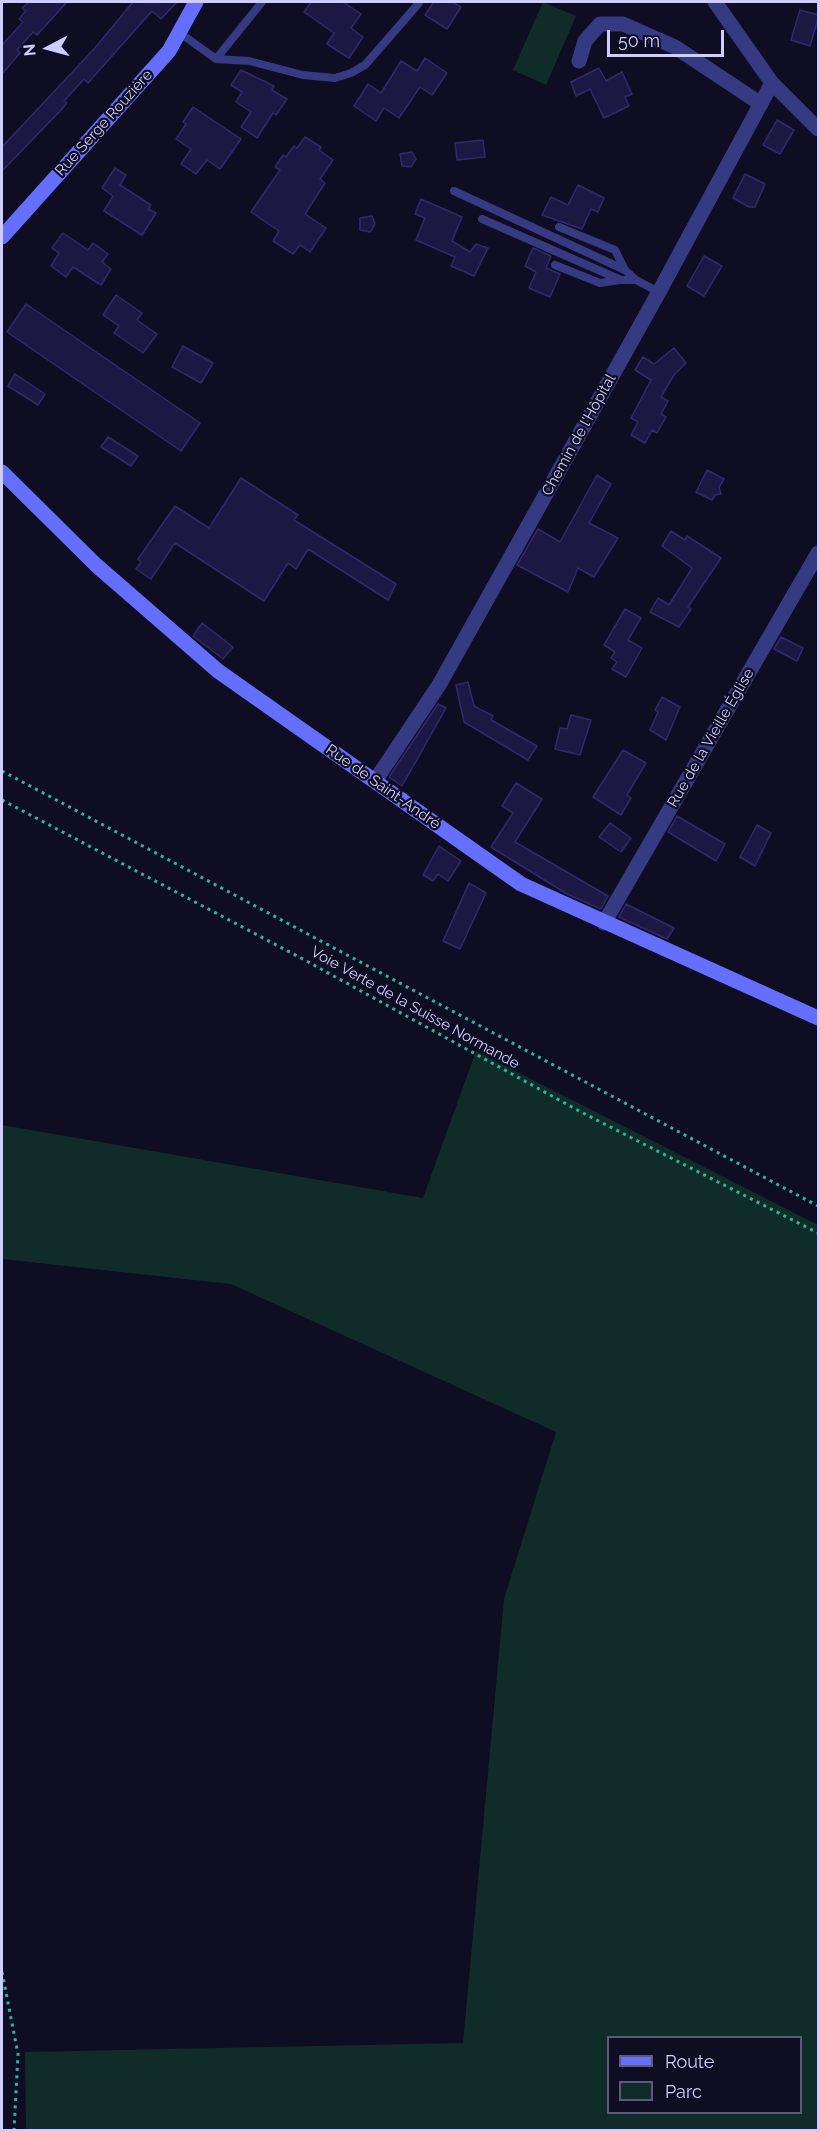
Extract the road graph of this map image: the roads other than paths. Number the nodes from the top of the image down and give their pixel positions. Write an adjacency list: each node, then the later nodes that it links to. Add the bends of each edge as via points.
1 (196, 2): 5 (street, Rue Serge Rouzière)
2 (262, 2): 6 (lane)
3 (715, 2): 8 (street)
4 (419, 3): 6 (lane, via 365,65 335,78 303,75 249,61)
5 (180, 33): 6 (lane); 14 (street, Rue Serge Rouzière, via 169,51)
6 (216, 59)
7 (579, 61): 9 (street, via 585,41 600,24 623,24 675,47)
8 (772, 83): 9 (street, Chemin de l'Hôpital); 10 (street)
9 (761, 104): 19 (street, Chemin de l'Hôpital)
10 (819, 129)
11 (454, 191): 16 (lane)
12 (482, 219): 17 (lane)
13 (559, 227): 16 (lane, via 615,250)
14 (3, 234)
15 (555, 265): 17 (lane, via 600,283)
16 (624, 270): 18 (lane)
17 (621, 280): 18 (lane)
18 (636, 280): 19 (lane)
19 (659, 292): 22 (street, Chemin de l'Hôpital, via 439,685)
20 (2, 472): 22 (street, Rue de Saint-André, via 96,565 218,671)
21 (819, 553): 23 (street, Rue de la Vieille Église)
22 (375, 781): 23 (street, Rue de Saint-André, via 521,884)
23 (604, 923): 24 (street, Rue de Saint-André)
24 (819, 1018)

